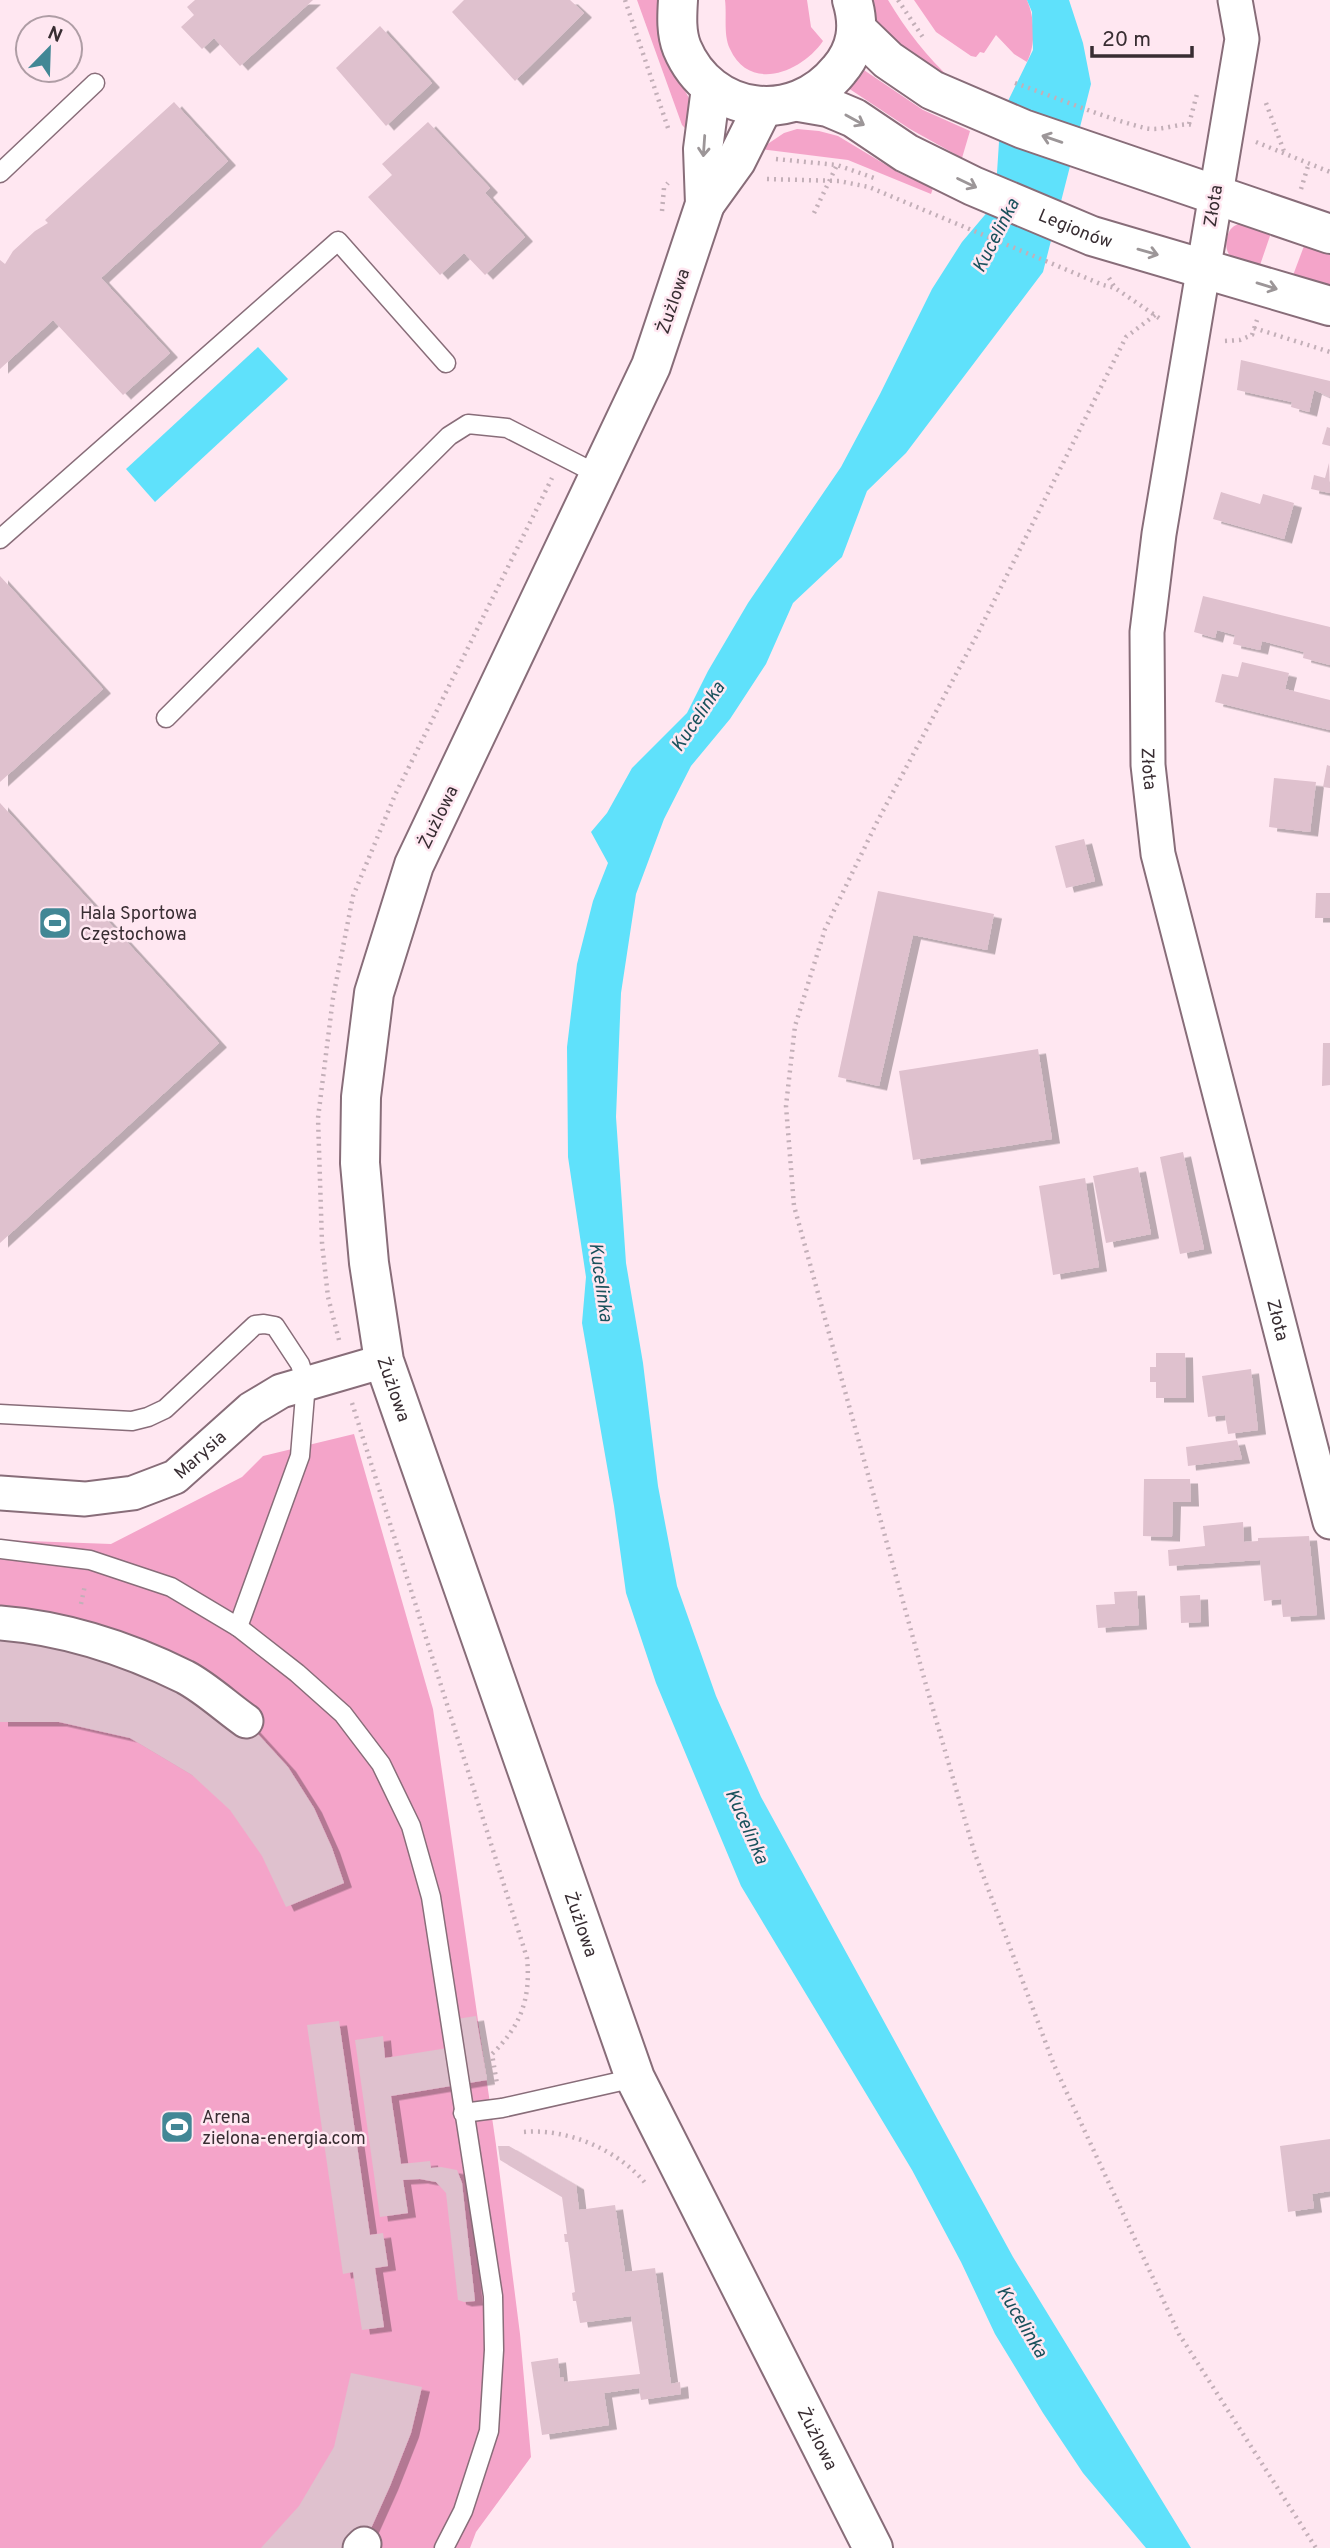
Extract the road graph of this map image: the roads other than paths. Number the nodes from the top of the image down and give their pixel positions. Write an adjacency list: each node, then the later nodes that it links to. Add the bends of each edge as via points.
1 (678, 0): 5 (street, via 681,46)
2 (1235, 0): 8 (street, Złota, via 1242,39)
3 (855, 15): 6 (street, via 849,59 828,85); 8 (street, one-way to 3, via 1023,129 932,90 888,60)
4 (95, 83): 7 (lane)
5 (710, 88): 6 (street, Legionów, via 735,102); 9 (street, Żużlowa, one-way to 9, via 703,149)
6 (781, 105): 9 (street, Żużlowa); 11 (street, Legionów, one-way to 11, via 828,107 854,118 896,168 973,186 1092,236)
7 (0, 173)
8 (1215, 195): 10 (street); 11 (street, Złota)
9 (705, 204): 14 (street, Żużlowa, via 652,366)
10 (1330, 233)
11 (1203, 268): 12 (street, Legionów, one-way to 12); 21 (street, Złota, via 1147,632 1148,765 1158,854)
12 (1330, 306)
13 (446, 363): 15 (lane, via 338,241)
14 (601, 476): 16 (lane, via 507,428 467,424 449,436); 17 (street, Żużlowa, via 414,865 374,993 361,1097 360,1163)
15 (0, 539)
16 (166, 718)
17 (384, 1361): 18 (street, Marysia); 26 (street, Żużlowa)
18 (306, 1383): 19 (lane, via 300,1364 275,1326 264,1324 256,1325 165,1409 148,1417 132,1421); 20 (street, Marysia, via 251,1409 175,1477 133,1493 85,1499); 24 (lane, via 300,1456)
19 (0, 1414)
20 (0, 1493)
21 (1330, 1522)
22 (0, 1549): 24 (lane, via 90,1560 171,1587)
23 (0, 1623): 25 (street, via 75,1635 137,1657 187,1678)
24 (238, 1627): 27 (lane, via 343,1714 381,1764 411,1826 431,1897)
25 (246, 1721)
26 (635, 2078): 27 (lane); 29 (street, Żużlowa)
27 (463, 2113): 28 (lane, via 493,2296 494,2350 489,2431 463,2511)
28 (444, 2548)
29 (873, 2548)

